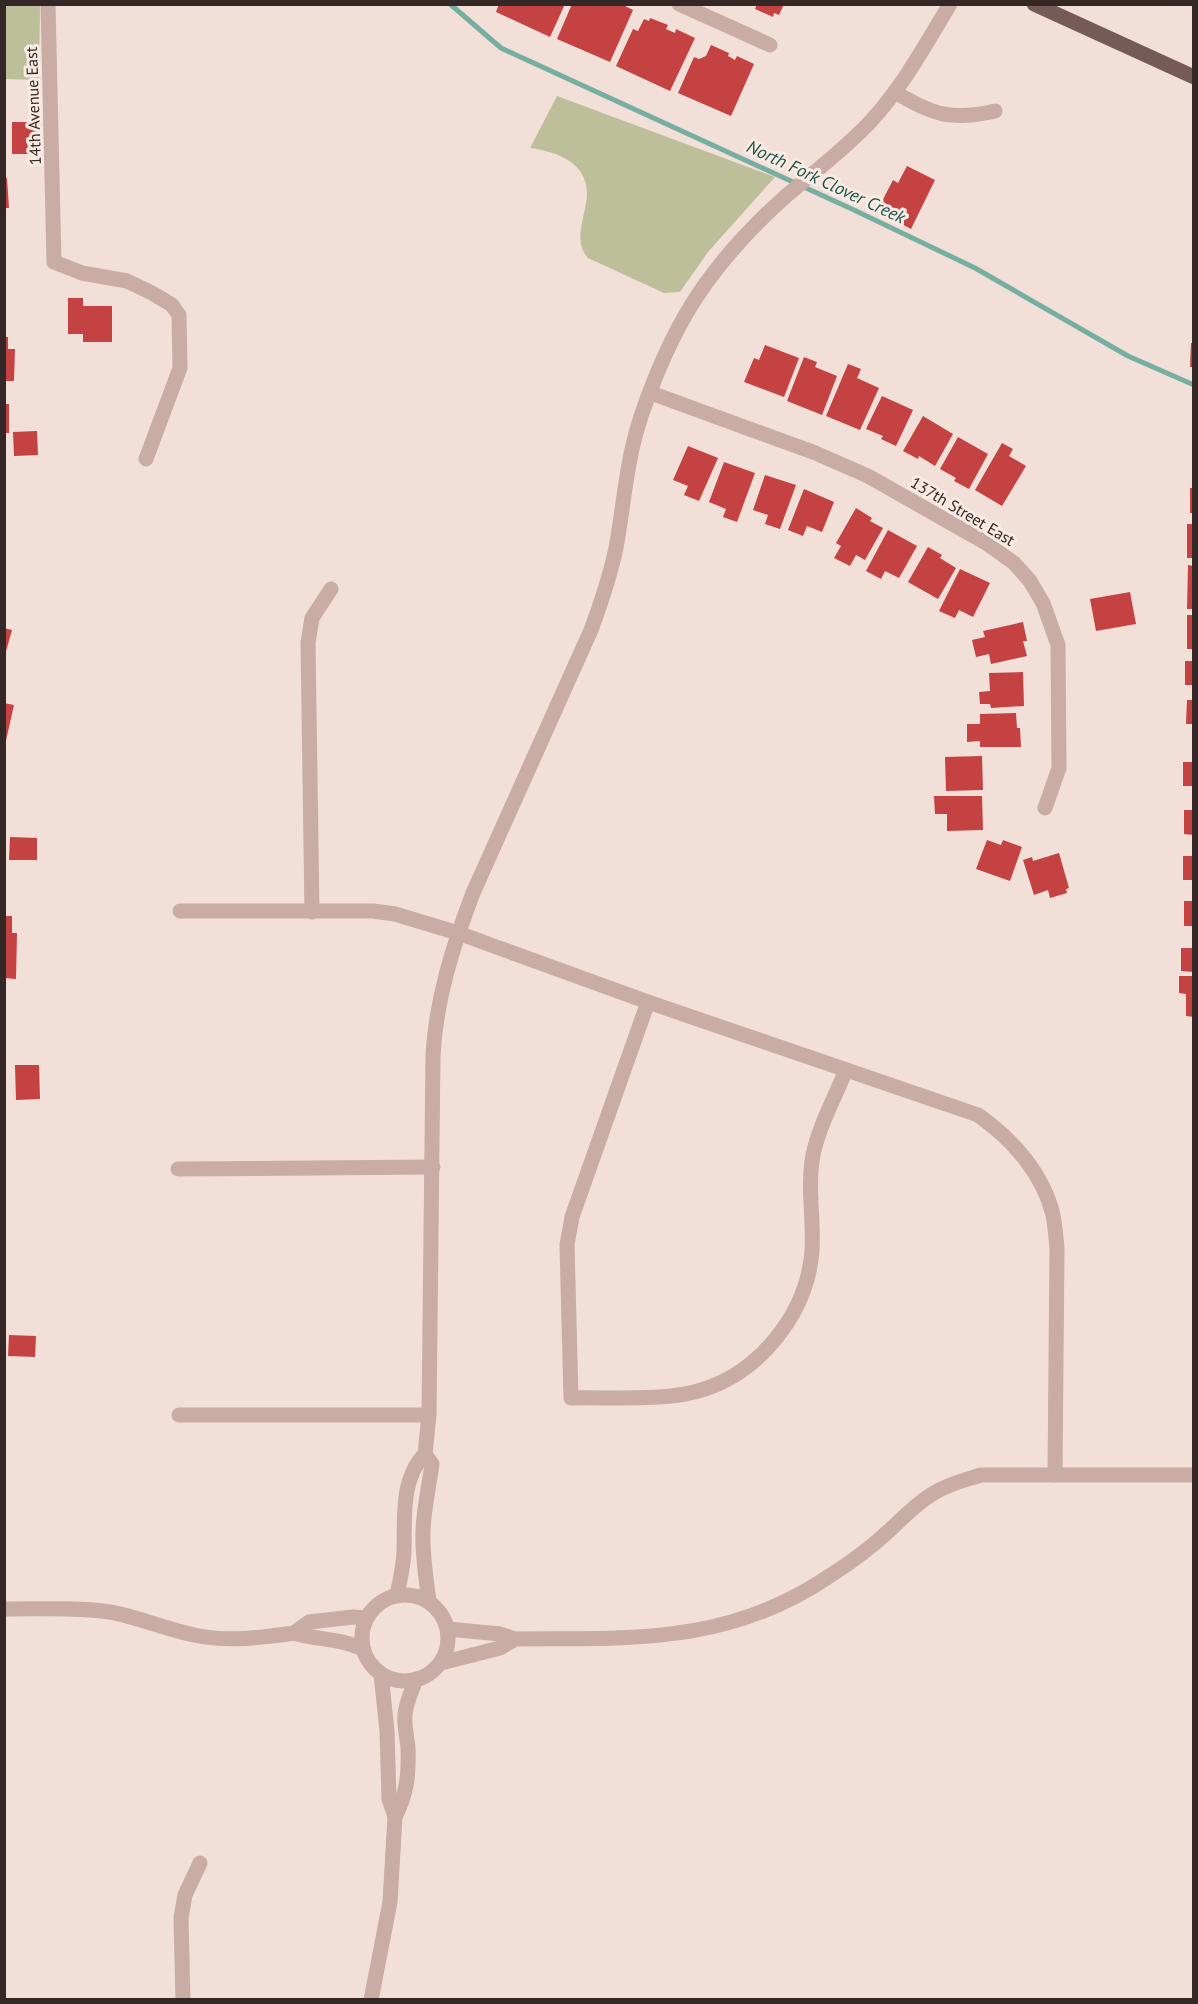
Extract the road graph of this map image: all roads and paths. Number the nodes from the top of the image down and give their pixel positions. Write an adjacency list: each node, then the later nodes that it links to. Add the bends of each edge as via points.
1 (48, 4): 10 (street, 14th Avenue East, via 54,262 82,273 127,281 172,305 179,315 180,368)
2 (679, 4): 5 (street)
3 (950, 4): 7 (street)
4 (1034, 4): 6 (main road)
5 (770, 45)
6 (1194, 77)
7 (895, 92): 8 (street, via 935,113 978,115); 9 (street, via 836,156 759,221 711,276 670,345)
8 (995, 111)
9 (651, 393): 12 (street, 137th Street East, via 868,476 1014,563 1043,603 1059,645 1059,768); 15 (street, via 632,448 616,547 602,602)
10 (146, 459)
11 (332, 589): 14 (street, via 312,618 308,643)
12 (1045, 808)
13 (180, 911): 14 (street)
14 (312, 912): 15 (street, via 395,914)
15 (458, 933): 16 (street); 18 (street, via 434,1031)
16 (648, 1002): 17 (street); 17 (street, via 572,1217 567,1245 571,1398 697,1391 741,1372 778,1335 791,1316 808,1274 812,1252 813,1153)
17 (846, 1070): 23 (street, via 978,1115 1016,1149 1045,1193 1053,1215 1057,1248)
18 (433, 1167): 19 (street); 21 (street)
19 (178, 1169)
20 (178, 1415): 21 (street)
21 (429, 1415): 22 (street)
22 (425, 1454): 25 (street, via 416,1463 405,1500 404,1556); 26 (street, via 432,1464 423,1531)
23 (1054, 1475): 24 (street); 31 (street, via 981,1475 945,1487 916,1505 829,1577 773,1608 744,1618 677,1634)
24 (1194, 1475)
25 (397, 1595): 26 (street); 28 (street, via 380,1602)
26 (429, 1601): 29 (street)
27 (4, 1609): 30 (street, via 107,1612 216,1638)
28 (367, 1618): 30 (street, via 309,1622); 32 (street)
29 (448, 1629): 31 (street); 33 (street)
30 (294, 1634): 32 (street, via 349,1642)
31 (515, 1639): 33 (street, via 500,1648)
32 (363, 1649): 34 (street)
33 (441, 1662): 35 (street)
34 (381, 1674): 35 (street, via 394,1680); 36 (street, via 388,1799)
35 (416, 1679): 36 (street, via 406,1706 408,1762 404,1799)
36 (394, 1817): 39 (street, via 390,1902)
37 (200, 1863): 38 (street, via 184,1895 181,1918)
38 (183, 2000)
39 (371, 2000)

